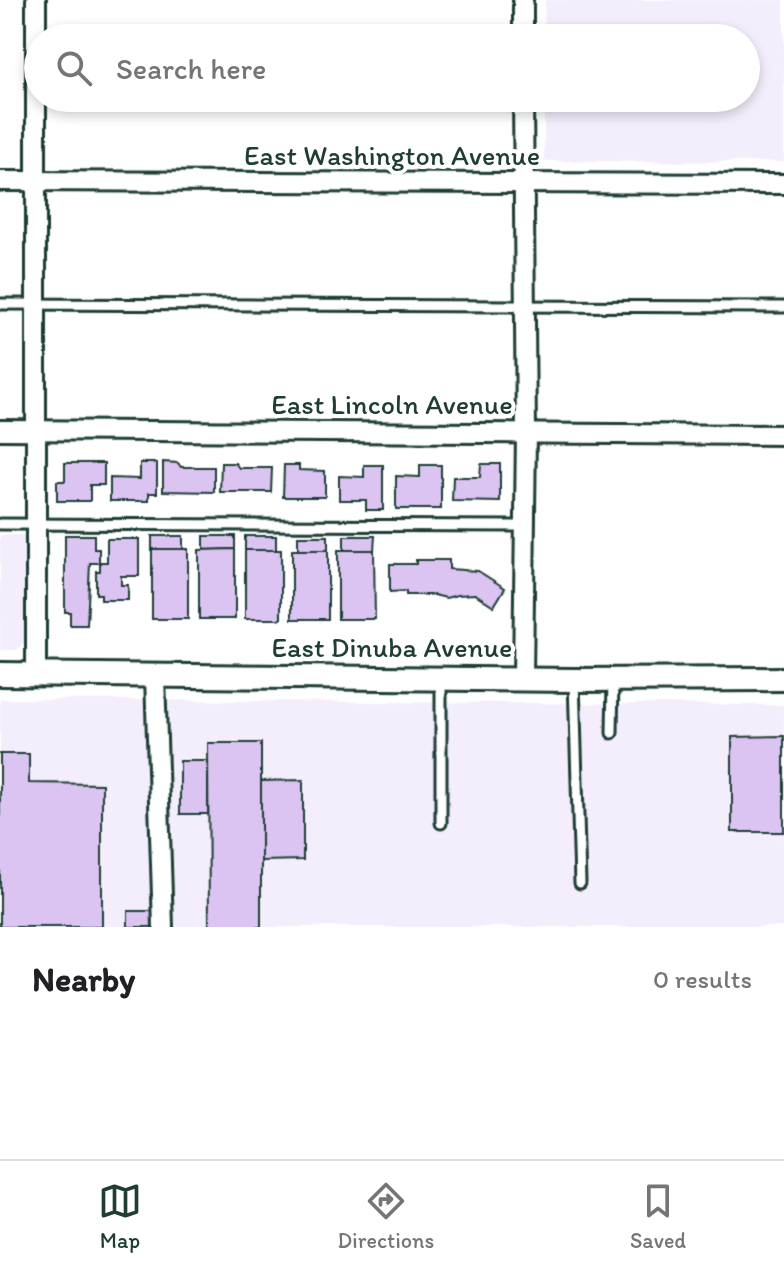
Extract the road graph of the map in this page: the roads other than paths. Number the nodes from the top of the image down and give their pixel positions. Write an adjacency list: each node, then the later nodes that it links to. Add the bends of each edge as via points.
1 (36, 0): 3 (street)
2 (523, 0): 4 (street)
3 (36, 24)
4 (523, 24)
5 (35, 112): 8 (street)
6 (523, 112): 9 (street)
7 (0, 181): 8 (street, East Washington Avenue)
8 (35, 181): 9 (street, East Washington Avenue); 12 (street)
9 (523, 183): 10 (street, East Washington Avenue); 13 (street)
10 (784, 184)
11 (0, 304): 12 (lane)
12 (36, 305): 13 (lane); 16 (street)
13 (524, 305): 14 (lane); 17 (street)
14 (784, 307)
15 (0, 430): 16 (street, East Lincoln Avenue)
16 (37, 430): 17 (street, East Lincoln Avenue); 20 (street)
17 (526, 433): 18 (street, East Lincoln Avenue); 21 (street)
18 (784, 435)
19 (0, 524): 20 (lane)
20 (38, 524): 21 (lane); 23 (street)
21 (524, 526): 26 (street)
22 (0, 674): 23 (street, East Dinuba Avenue)
23 (36, 675): 24 (street, East Dinuba Avenue)
24 (155, 676): 25 (street, East Dinuba Avenue); 33 (street)
25 (441, 677): 26 (street, East Dinuba Avenue); 31 (lane)
26 (523, 678): 28 (street, East Dinuba Avenue)
27 (784, 679): 29 (street, East Dinuba Avenue)
28 (574, 680): 29 (street, East Dinuba Avenue); 32 (lane)
29 (613, 680): 30 (lane)
30 (612, 733)
31 (441, 823)
32 (580, 883)
33 (163, 927)

